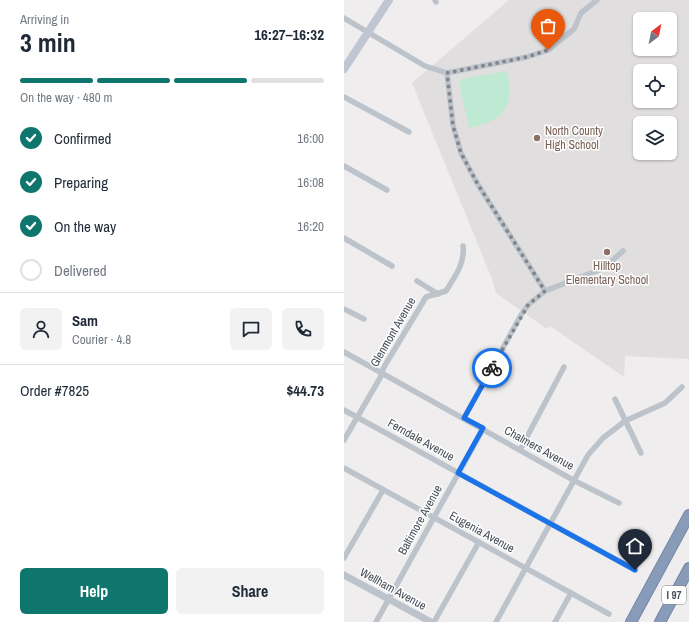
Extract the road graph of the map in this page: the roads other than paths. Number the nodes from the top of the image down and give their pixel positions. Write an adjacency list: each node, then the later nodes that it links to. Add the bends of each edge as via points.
1 (389, 0): 4 (main road)
2 (597, 0): 6 (street, via 581,13 574,29 555,46 541,53)
3 (344, 18): 4 (street)
4 (368, 32): 5 (main road); 6 (street, via 425,66)
5 (344, 69)
6 (447, 73): 16 (street, via 453,126 461,153)
7 (344, 97): 8 (street)
8 (409, 132)
9 (344, 166): 10 (street)
10 (387, 190)
11 (344, 238): 14 (street)
12 (463, 246): 17 (street, Glenmont Avenue, via 462,264 446,291)
13 (623, 251): 16 (street, via 604,268)
14 (392, 266)
15 (417, 281): 17 (street)
16 (545, 291): 27 (street, via 528,305 521,315)
17 (438, 294): 22 (street, Glenmont Avenue, via 426,297)
18 (344, 309): 19 (street)
19 (364, 319)
20 (344, 352): 22 (street, Chalmers Avenue)
21 (564, 367): 31 (street)
22 (382, 373): 26 (street, Glenmont Avenue); 27 (street, Chalmers Avenue)
23 (682, 387): 28 (street, via 665,403)
24 (615, 399): 28 (street)
25 (344, 410): 26 (street, Ferndale Avenue)
26 (357, 417): 30 (street, Glenmont Avenue); 34 (street, Ferndale Avenue)
27 (464, 418): 29 (street, Chalmers Avenue)
28 (625, 421): 32 (street); 35 (street, via 603,438 588,455)
29 (483, 428): 31 (street, Chalmers Avenue); 34 (street, Baltimore Avenue)
30 (344, 440)
31 (520, 450): 35 (street, Chalmers Avenue)
32 (642, 453)
33 (344, 468): 36 (street, Eugenia Avenue)
34 (458, 473): 39 (street, Baltimore Avenue); 40 (street, Ferndale Avenue)
35 (575, 481): 37 (street, Chalmers Avenue); 40 (street)
36 (383, 490): 39 (street, Eugenia Avenue); 42 (street)
37 (619, 503)
38 (689, 514): 54 (highway, I 97)
39 (433, 517): 41 (street, Eugenia Avenue); 48 (street, Baltimore Avenue)
40 (550, 524): 44 (street); 45 (street, Ferndale Avenue)
41 (479, 542): 44 (street, Eugenia Avenue); 51 (street)
42 (344, 558)
43 (689, 568): 55 (highway, I 97)
44 (526, 569): 47 (street, Eugenia Avenue); 52 (street)
45 (635, 570)
46 (344, 575): 48 (street, Wellham Avenue)
47 (570, 593): 49 (street, Eugenia Avenue); 53 (street)
48 (389, 599): 50 (street, Baltimore Avenue); 51 (street, Wellham Avenue)
49 (609, 614)
50 (376, 622)
51 (432, 622)
52 (496, 622)
53 (555, 622)
54 (631, 622)
55 (660, 622)

